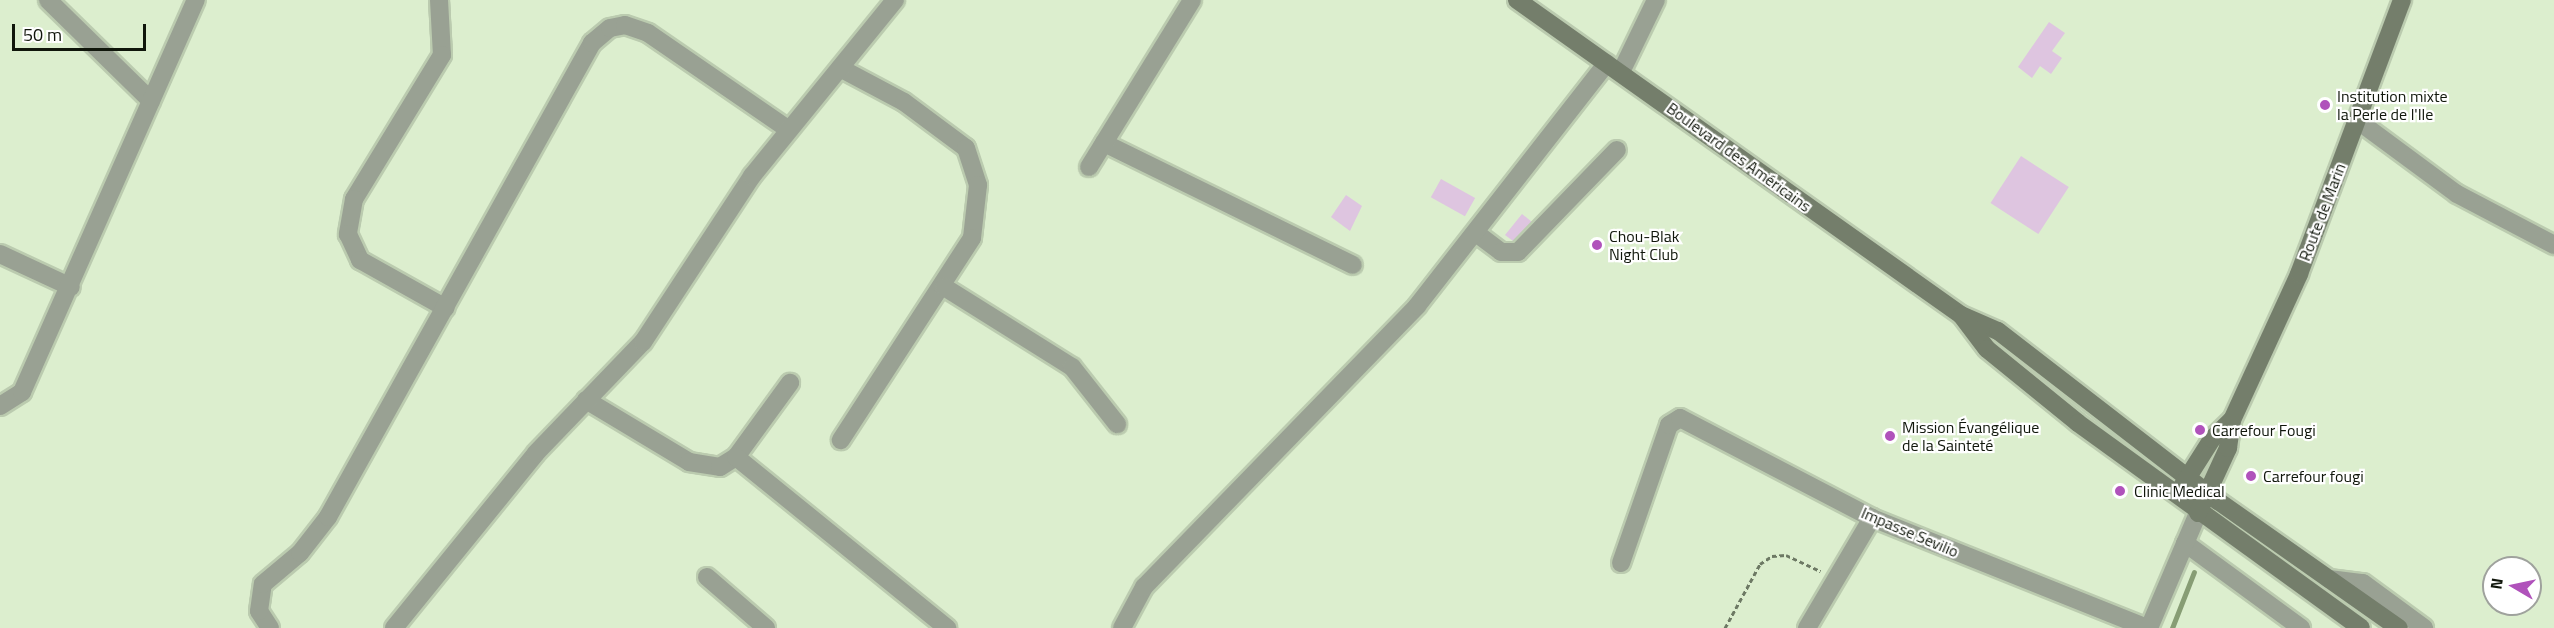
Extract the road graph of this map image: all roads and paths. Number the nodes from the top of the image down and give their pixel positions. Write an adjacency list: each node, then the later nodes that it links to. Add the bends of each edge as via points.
1 (48, 0): 11 (street)
2 (196, 0): 11 (street)
3 (439, 0): 23 (street, via 442,55 354,199 348,234 360,260)
4 (896, 0): 9 (street)
5 (1192, 0): 14 (street)
6 (1517, 0): 10 (main road, Boulevard des Américains)
7 (1656, 0): 10 (street)
8 (2402, 0): 12 (main road, Route de Marin)
9 (840, 68): 13 (street); 21 (street, via 904,102 966,148 975,167 978,211 972,238)
10 (1614, 68): 17 (street); 24 (main road, Boulevard des Américains)
11 (151, 101): 22 (street)
12 (2357, 120): 18 (street, via 2457,194); 28 (main road, Route de Marin, via 2299,274)
13 (789, 130): 23 (street, via 648,33 625,25 610,28 592,43); 26 (street, via 752,176 663,317)
14 (1104, 143): 16 (street); 20 (street)
15 (1617, 150): 17 (street, via 1518,252 1501,252)
16 (1089, 167)
17 (1476, 233): 46 (street, via 1408,315 1144,586)
18 (2554, 245)
19 (0, 254): 22 (street)
20 (1353, 265)
21 (944, 286): 29 (street, via 1072,367); 30 (street)
22 (71, 287): 27 (street, via 22,392)
23 (446, 308): 42 (street, via 328,517 300,554 263,584 259,611)
24 (1961, 315): 32 (main road, Boulevard des Américains, via 1998,331); 34 (main road, Boulevard des Américains, via 1996,357)
25 (790, 383): 31 (street)
26 (586, 400): 31 (street, via 688,462 720,467); 43 (street, via 536,453)
27 (0, 406)
28 (2232, 420): 32 (main road); 33 (main road)
29 (1117, 424)
30 (841, 440)
31 (736, 457): 45 (street)
32 (2187, 477): 33 (main road, Boulevard des Américains); 34 (main road)
33 (2210, 494): 35 (main road); 41 (main road, Boulevard des Américains)
34 (2177, 495): 35 (main road, Boulevard des Américains)
35 (2198, 513): 37 (street); 51 (main road, Boulevard des Américains)
36 (1872, 518): 38 (street, Impasse Sevilio, via 1680,418 1669,425); 40 (street); 49 (street, Impasse Sevilio)
37 (2185, 543): 49 (street); 50 (street)
38 (1621, 562)
39 (708, 577): 44 (street)
40 (1834, 577): 47 (path, via 1786,555 1772,556 1760,564); 48 (street)
41 (2329, 579): 52 (main road, Boulevard des Américains); 53 (street, via 2363,583)
42 (270, 628)
43 (394, 628)
44 (766, 628)
45 (947, 628)
46 (1122, 628)
47 (1725, 628)
48 (1807, 628)
49 (2148, 628)
50 (2301, 628)
51 (2361, 628)
52 (2399, 628)
53 (2424, 628)

